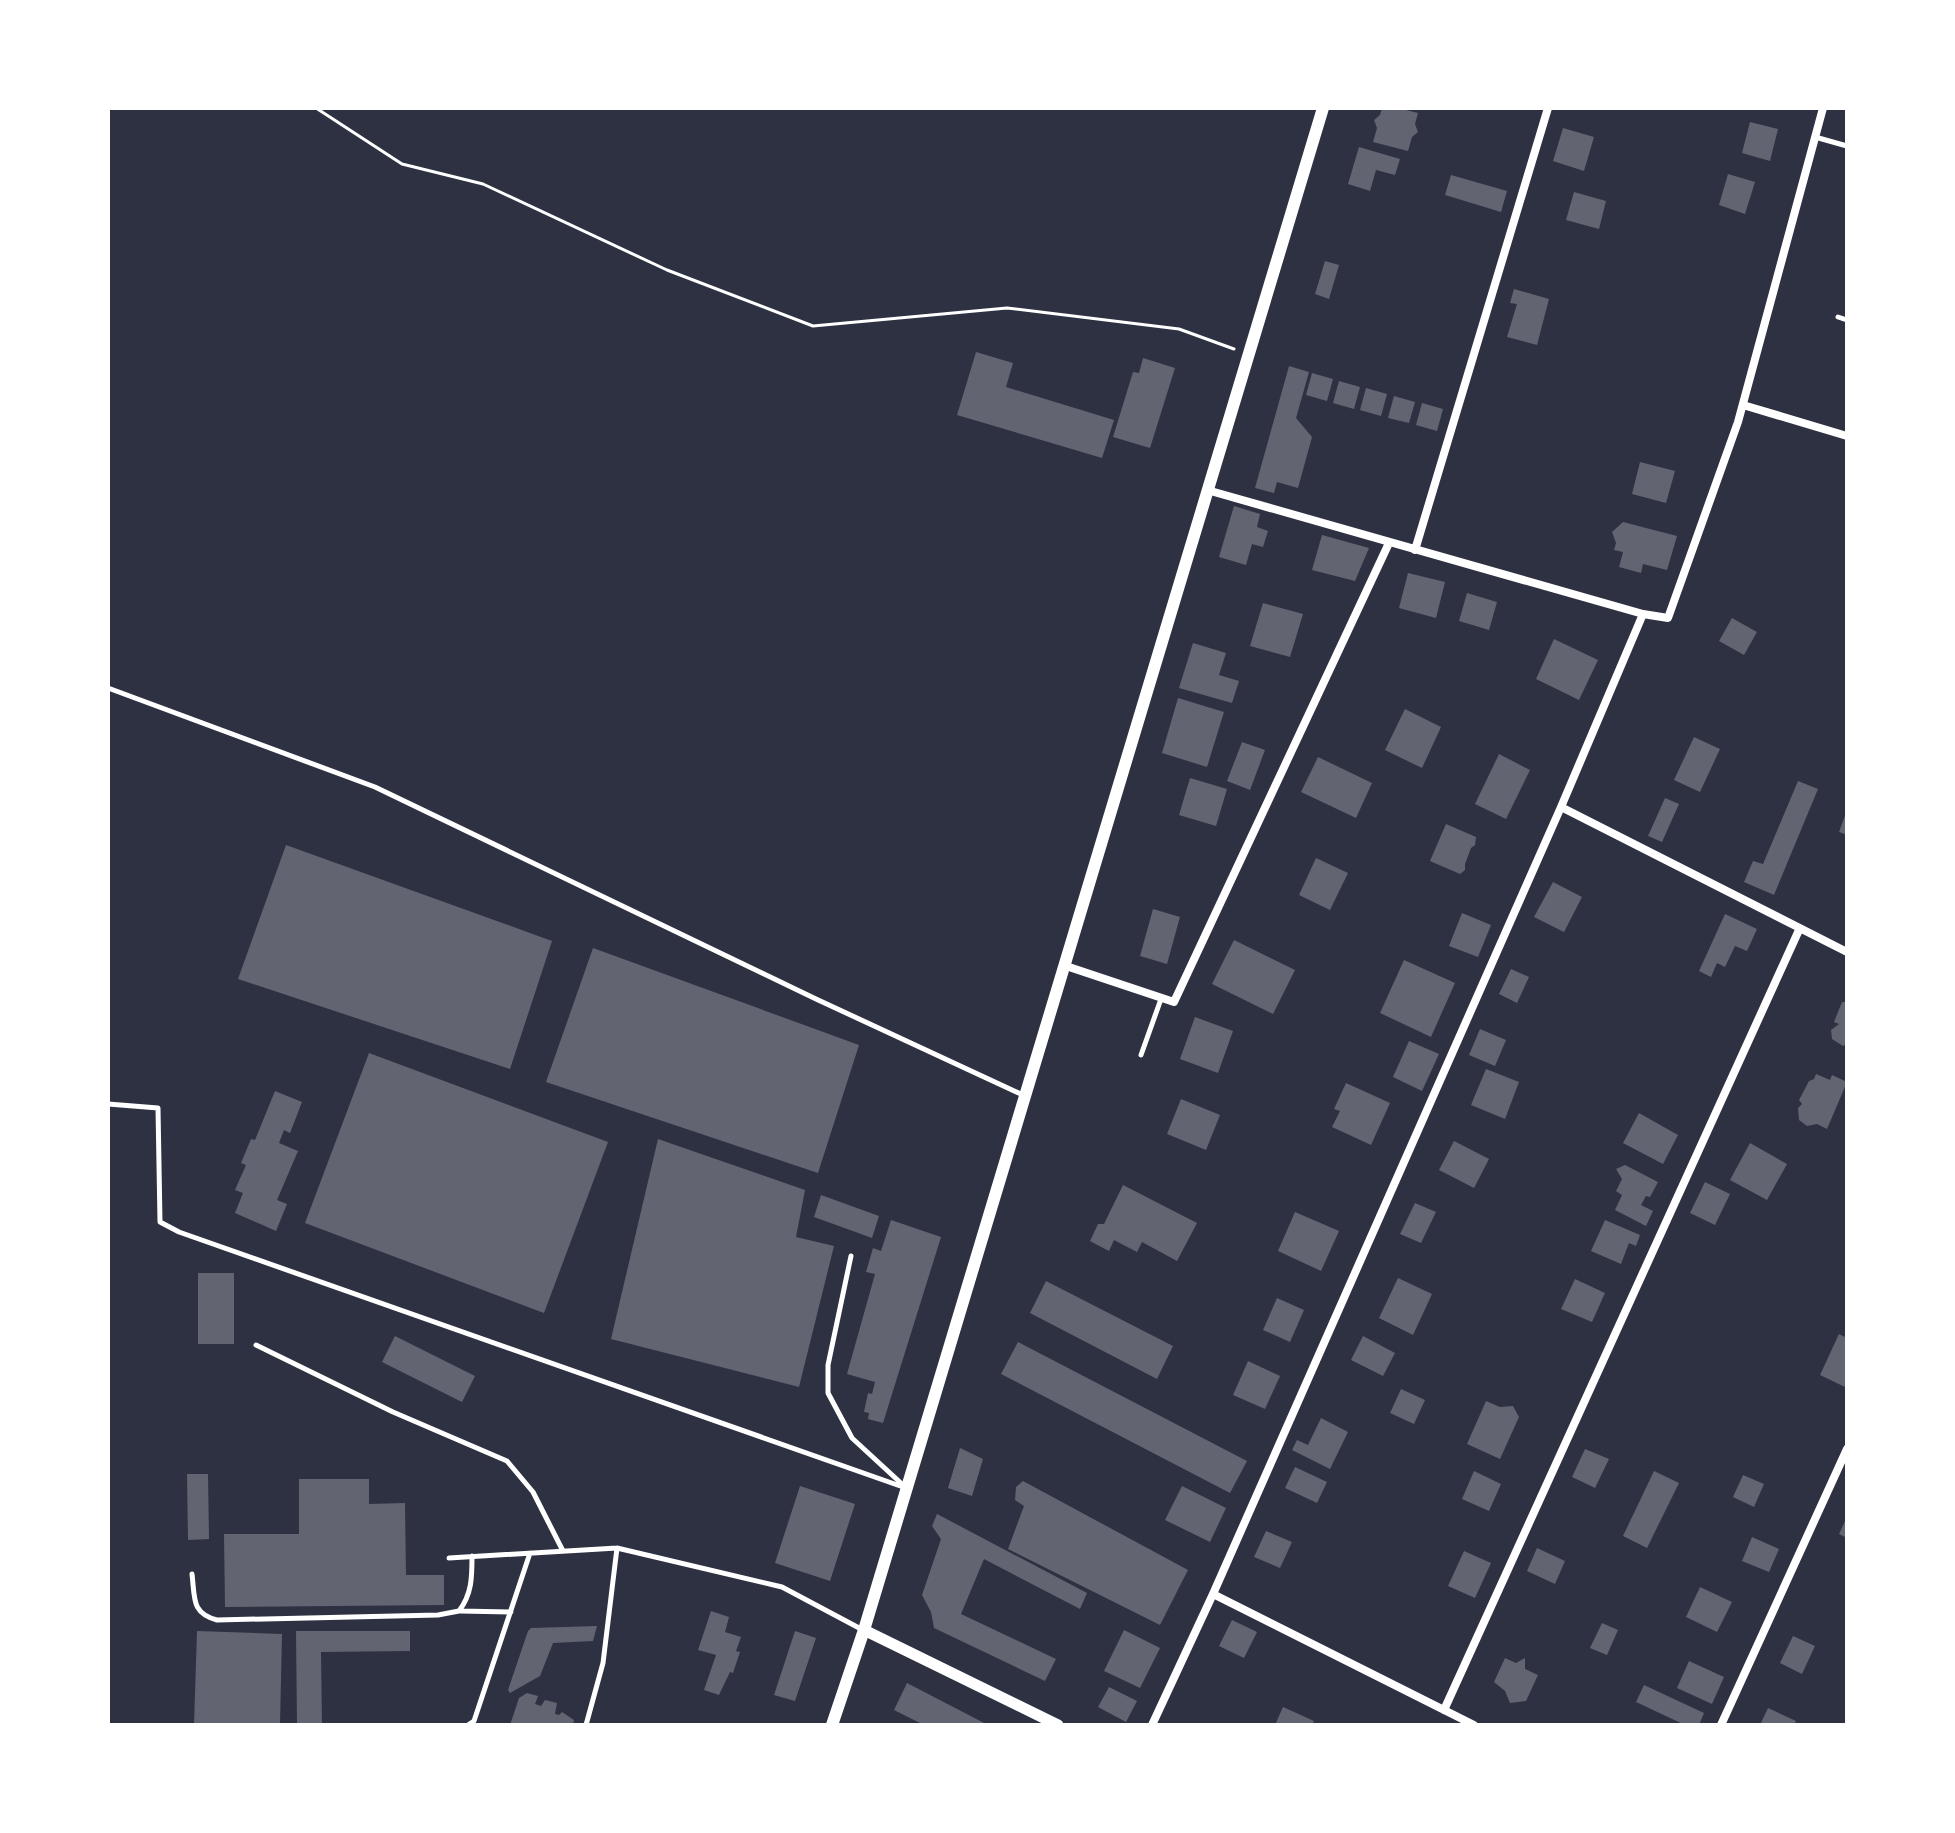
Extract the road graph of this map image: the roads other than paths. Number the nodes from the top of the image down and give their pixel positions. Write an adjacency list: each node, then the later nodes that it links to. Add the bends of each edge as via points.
1 (1323, 108): 10 (main road)
2 (1548, 108): 12 (street)
3 (1823, 108): 4 (street)
4 (1815, 137): 5 (lane); 8 (street)
5 (1847, 146)
6 (1838, 317): 7 (lane)
7 (1847, 320)
8 (1743, 405): 9 (street); 13 (street, via 1668,618)
9 (1847, 436)
10 (1207, 490): 11 (street); 18 (main road)
11 (1389, 543): 12 (street); 19 (street, via 1174,1002)
12 (1415, 550): 13 (street)
13 (1643, 614): 15 (street)
14 (108, 688): 21 (lane, via 375,787)
15 (1561, 807): 16 (street); 33 (street)
16 (1799, 930): 17 (street); 37 (street)
17 (1847, 952)
18 (1063, 965): 19 (street); 21 (main road)
19 (1162, 998): 20 (lane)
20 (1141, 1055)
21 (1024, 1096): 26 (main road)
22 (108, 1104): 26 (lane, via 158,1108 160,1222 179,1232)
23 (851, 1256): 26 (lane, via 828,1365 828,1393 852,1438)
24 (256, 1345): 28 (lane, via 507,1461 533,1492)
25 (1847, 1449): 44 (street)
26 (907, 1488): 36 (main road)
27 (617, 1548): 28 (lane); 36 (lane, via 782,1587); 39 (lane, via 603,1663)
28 (563, 1551): 29 (lane)
29 (530, 1553): 30 (lane); 35 (lane)
30 (472, 1556): 31 (lane); 34 (lane, via 473,1579)
31 (449, 1558)
32 (192, 1574): 34 (lane, via 196,1608 217,1620)
33 (1213, 1594): 37 (street); 42 (street)
34 (459, 1611): 35 (lane)
35 (511, 1612): 38 (lane, via 474,1721)
36 (864, 1630): 40 (main road); 41 (street)
37 (1444, 1710): 43 (street)
38 (468, 1725)
39 (586, 1725)
40 (832, 1725)
41 (1058, 1725)
42 (1152, 1725)
43 (1474, 1725)
44 (1721, 1725)

